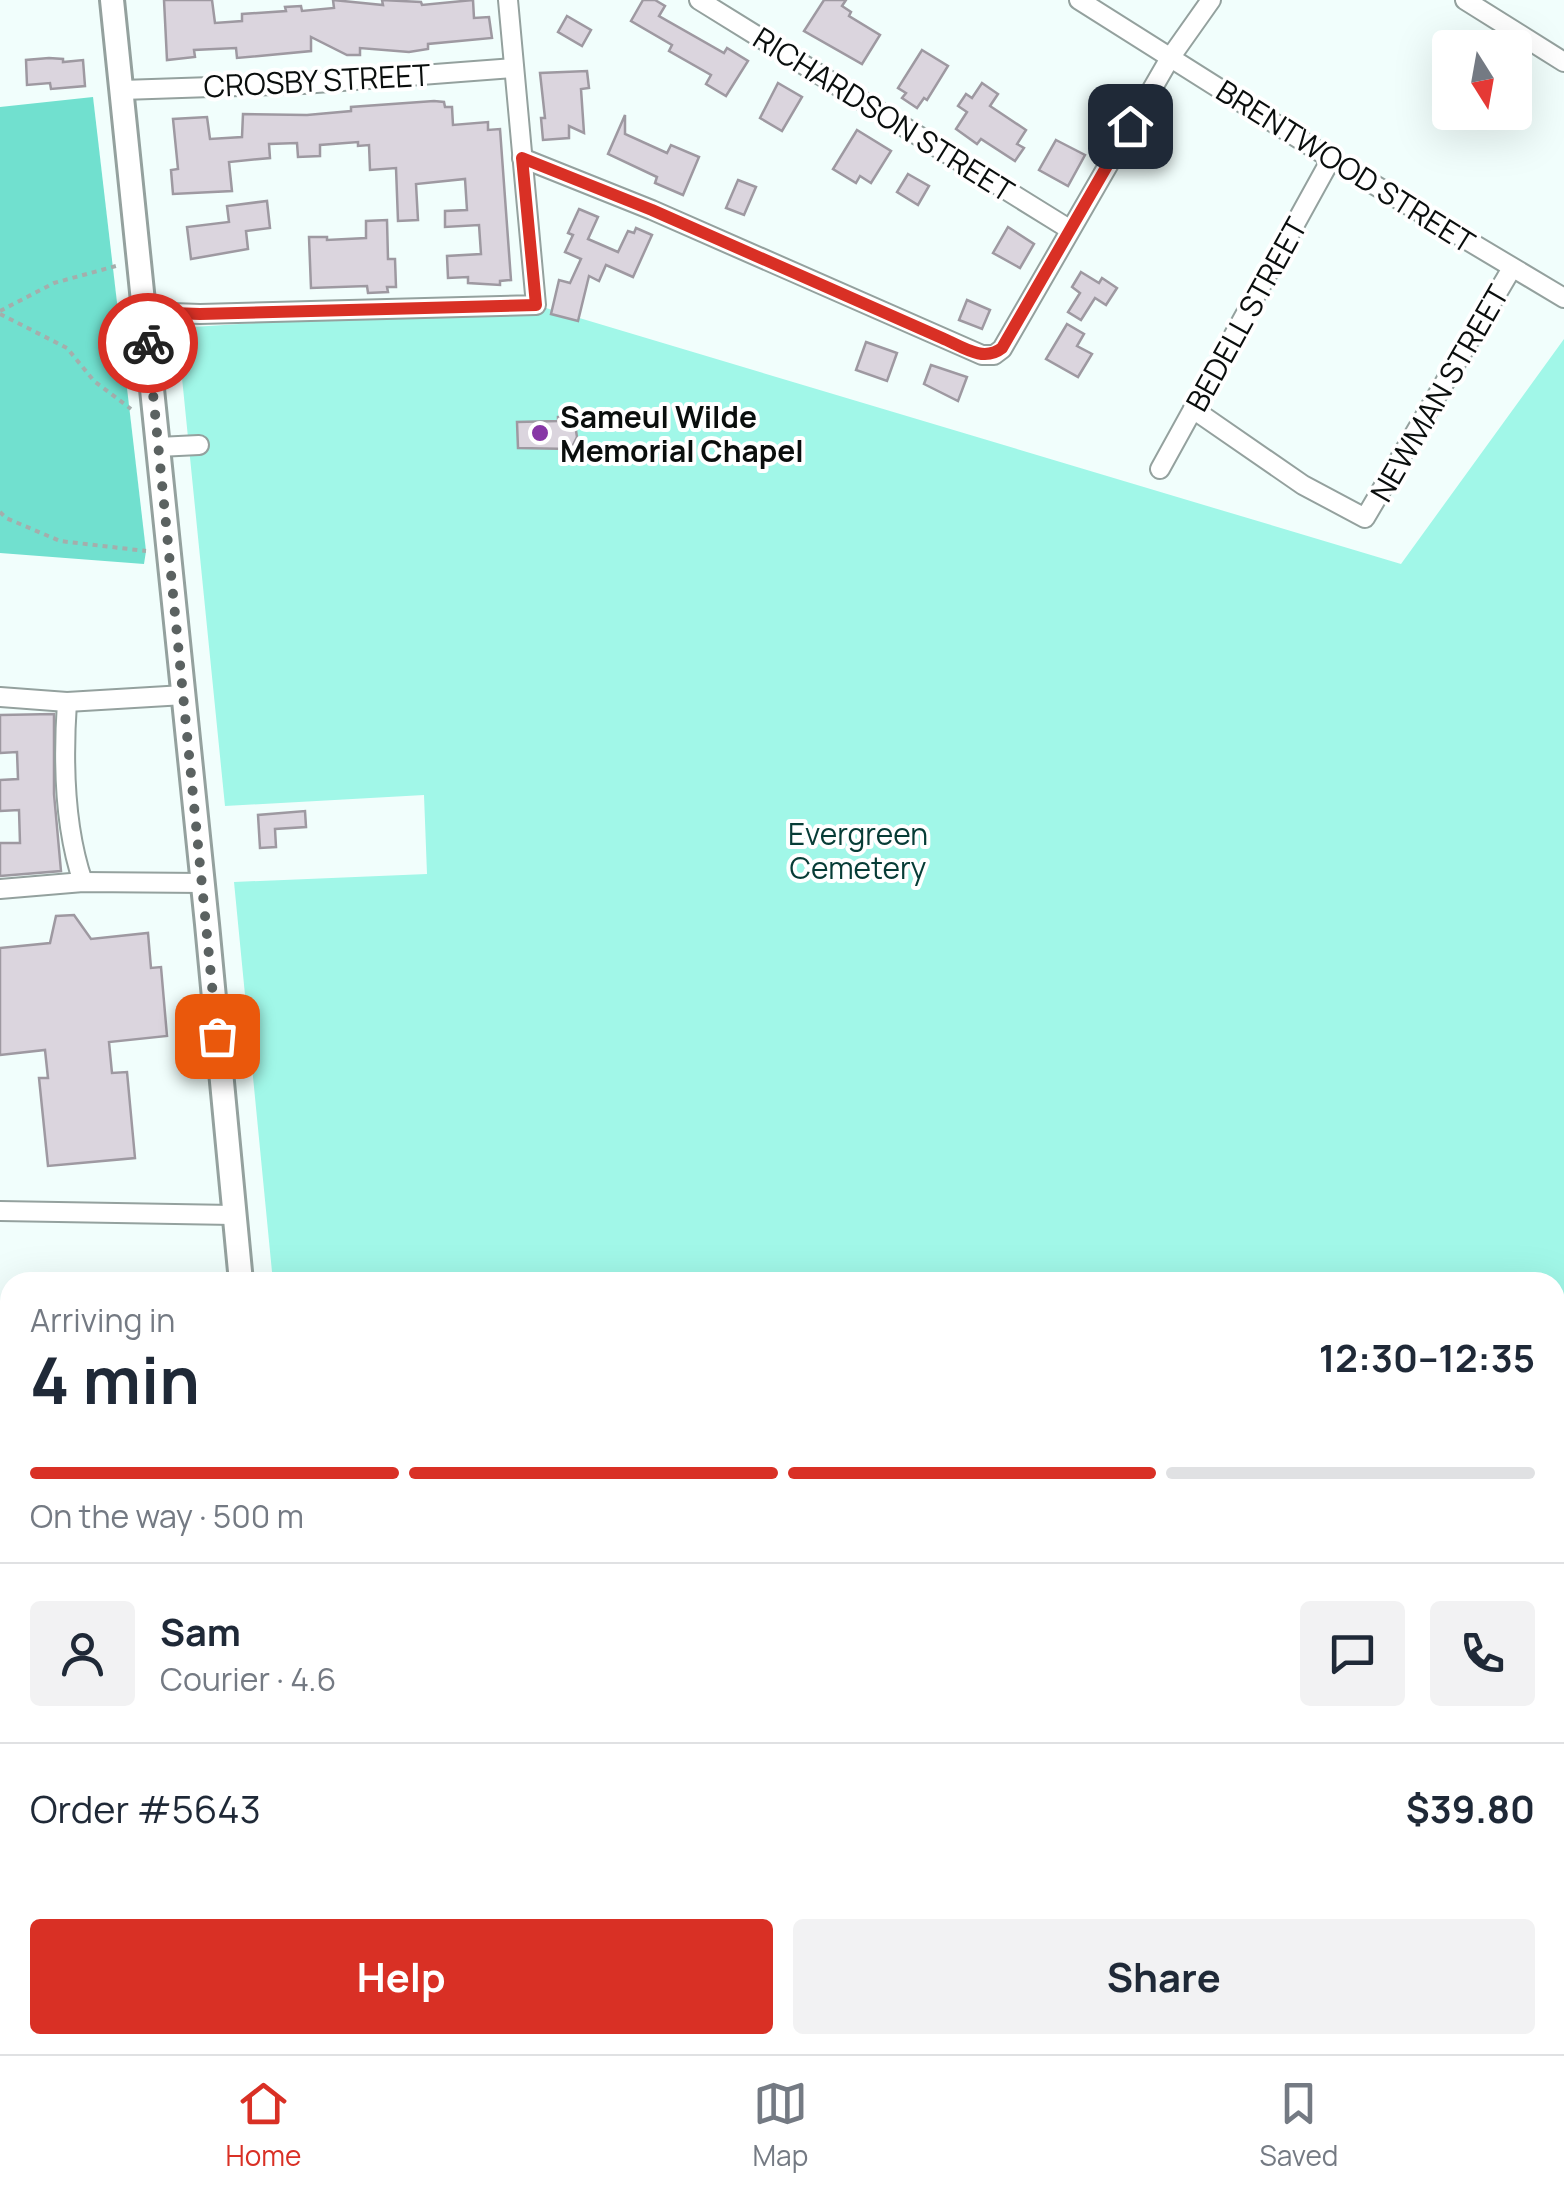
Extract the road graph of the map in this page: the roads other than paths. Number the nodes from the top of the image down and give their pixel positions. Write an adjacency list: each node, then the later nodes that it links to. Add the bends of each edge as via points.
1 (112, 0): 10 (main road)
2 (508, 0): 9 (street)
3 (699, 0): 13 (street, RICHARDSON STREET)
4 (1080, 0): 7 (street, BRENTWOOD STREET)
5 (1211, 0): 7 (street)
6 (1465, 0): 8 (street)
7 (1170, 58): 12 (street, BRENTWOOD STREET); 13 (street)
8 (1564, 62)
9 (513, 68): 10 (street, CROSBY STREET); 11 (street)
10 (122, 90): 16 (main road)
11 (522, 158): 13 (street, via 982,355 1002,348); 16 (street, via 536,305)
12 (1331, 159): 14 (street, BRENTWOOD STREET); 17 (street, BEDELL STREET)
13 (1070, 229)
14 (1512, 268): 15 (street, BRENTWOOD STREET); 17 (street, NEWMAN STREET, via 1365,518 1303,485)
15 (1564, 298)
16 (145, 312): 19 (main road)
17 (1194, 409): 20 (street, BEDELL STREET)
18 (199, 445): 19 (street)
19 (158, 447): 21 (main road)
20 (1160, 469)
21 (184, 695): 23 (street); 25 (main road)
22 (0, 697): 23 (street)
23 (67, 702): 24 (street, via 64,749)
24 (83, 882): 25 (street); 26 (street)
25 (203, 883): 28 (main road)
26 (0, 889)
27 (0, 1211): 28 (street)
28 (232, 1215): 29 (main road)
29 (239, 1272)

